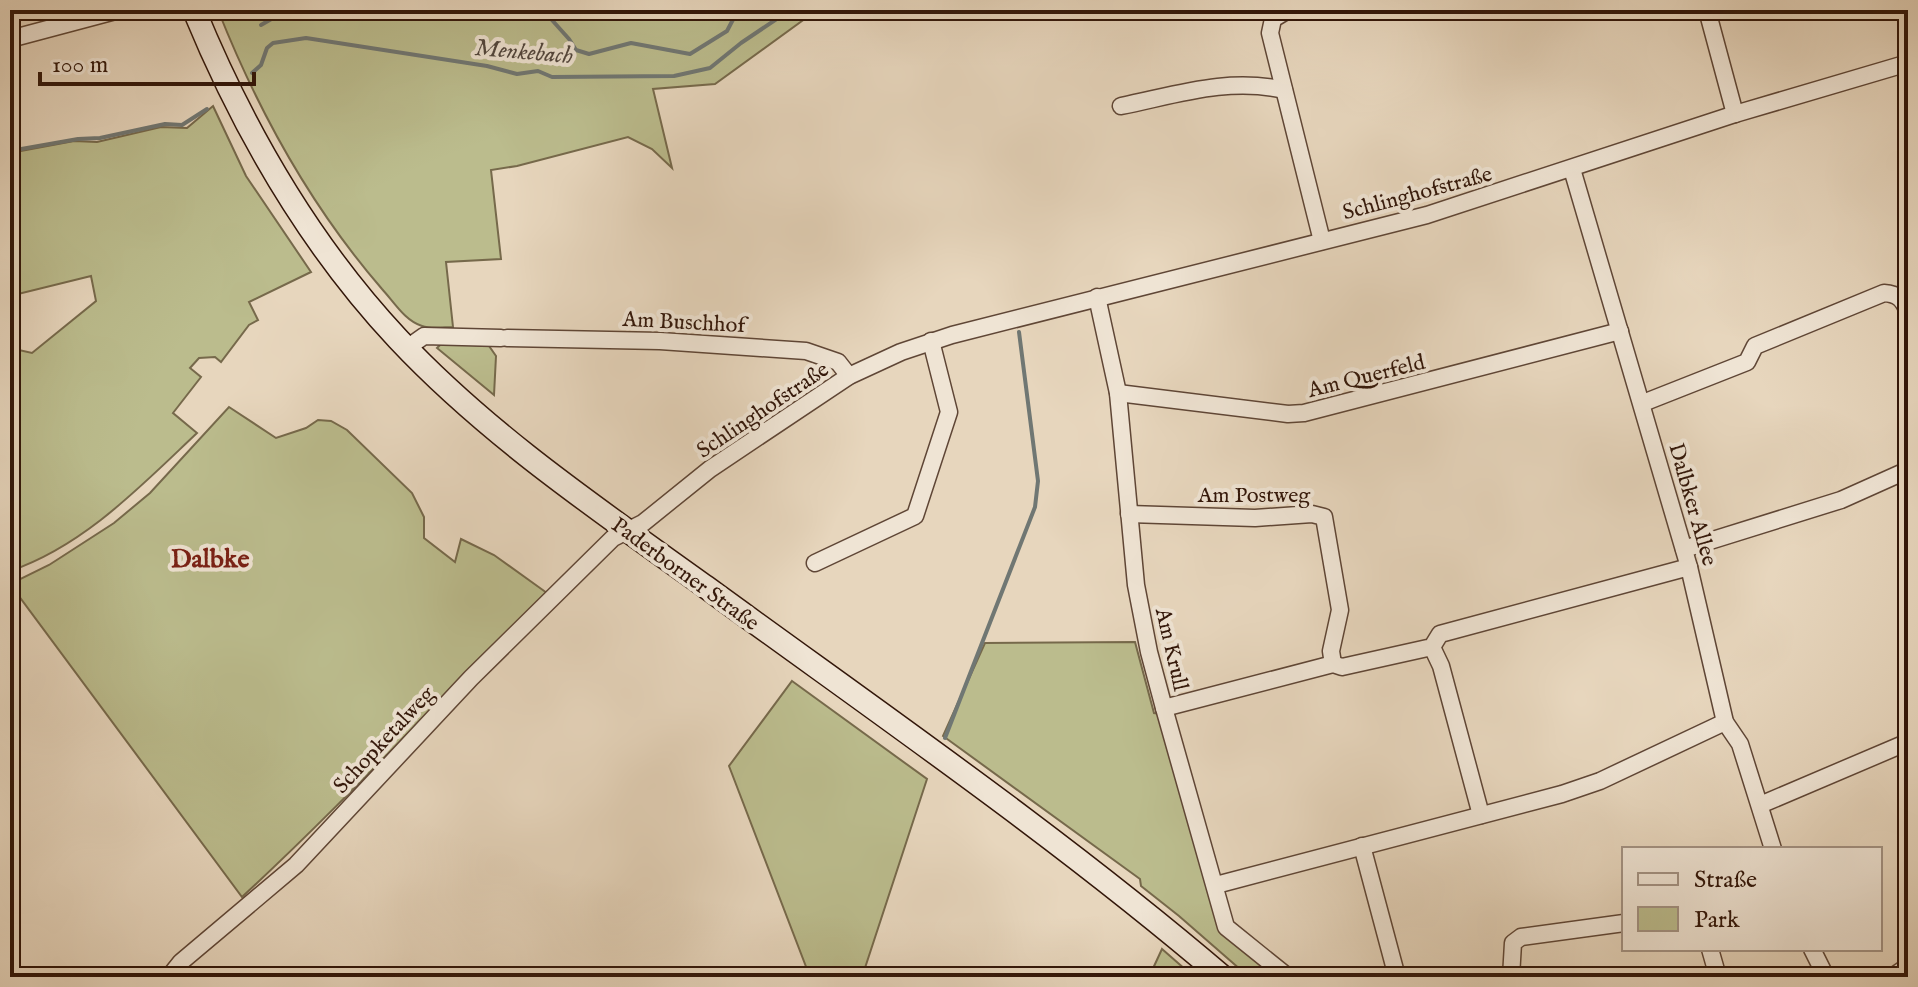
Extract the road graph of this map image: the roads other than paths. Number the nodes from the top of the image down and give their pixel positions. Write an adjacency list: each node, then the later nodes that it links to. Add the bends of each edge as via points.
1 (119, 10): 5 (street)
2 (194, 10): 16 (main road, Paderborner Straße, via 229,91 308,225)
3 (1707, 10): 9 (street)
4 (1275, 13): 7 (street, via 1270,33)
5 (10, 39)
6 (1908, 63): 9 (street, Schlinghofstraße)
7 (1284, 90): 8 (street, via 1232,84); 11 (street)
8 (1121, 106)
9 (1735, 114): 10 (street, Schlinghofstraße)
10 (1572, 169): 11 (street, Schlinghofstraße, via 1427,215); 14 (street, Dalbker Allee)
11 (1322, 241): 12 (street, Schlinghofstraße)
12 (1097, 297): 15 (street, Schlinghofstraße); 18 (street, Am Krull)
13 (1908, 312): 19 (street, via 1896,294 1884,293 1755,346 1747,362)
14 (1620, 331): 18 (street, Am Querfeld, via 1304,413); 19 (street, Dalbker Allee)
15 (931, 341): 17 (street, Schlinghofstraße); 24 (street, via 949,412 915,516)
16 (407, 348): 17 (street, Am Buschhof, via 424,336 673,342 806,351 838,362); 22 (main road, Paderborner Straße, via 489,424)
17 (849, 376): 22 (street, Schlinghofstraße)
18 (1118, 393): 21 (street, Am Krull)
19 (1643, 403): 23 (street, Dalbker Allee)
20 (1908, 470): 23 (street, via 1841,500)
21 (1129, 514): 27 (street, Am Postweg, via 1324,517 1340,610); 28 (street, Am Krull, via 1136,585)
22 (628, 530): 40 (street, Schopketalweg, via 613,538 471,678 296,865); 41 (main road, Paderborner Straße, via 1115,887)
23 (1684, 549): 25 (street, Dalbker Allee)
24 (815, 563)
25 (1689, 567): 26 (street, via 1440,634); 29 (street, Dalbker Allee)
26 (1432, 647): 27 (street, via 1342,667); 32 (street)
27 (1333, 664): 28 (street)
28 (1164, 708): 35 (street, Am Krull)
29 (1725, 722): 31 (street, Dalbker Allee, via 1740,744); 32 (street, via 1600,781)
30 (1908, 742): 31 (street)
31 (1760, 805): 34 (street, Dalbker Allee)
32 (1481, 815): 33 (street)
33 (1362, 846): 35 (street); 43 (street)
34 (1772, 847)
35 (1216, 885): 42 (street, Am Krull, via 1226,927)
36 (1622, 923): 44 (street, via 1521,937 1513,943)
37 (1711, 951): 45 (street)
38 (1813, 951): 46 (street)
39 (1908, 966): 47 (street)
40 (169, 977)
41 (1223, 977)
42 (1288, 977)
43 (1397, 977)
44 (1511, 977)
45 (1718, 977)
46 (1826, 977)
47 (1892, 977)

